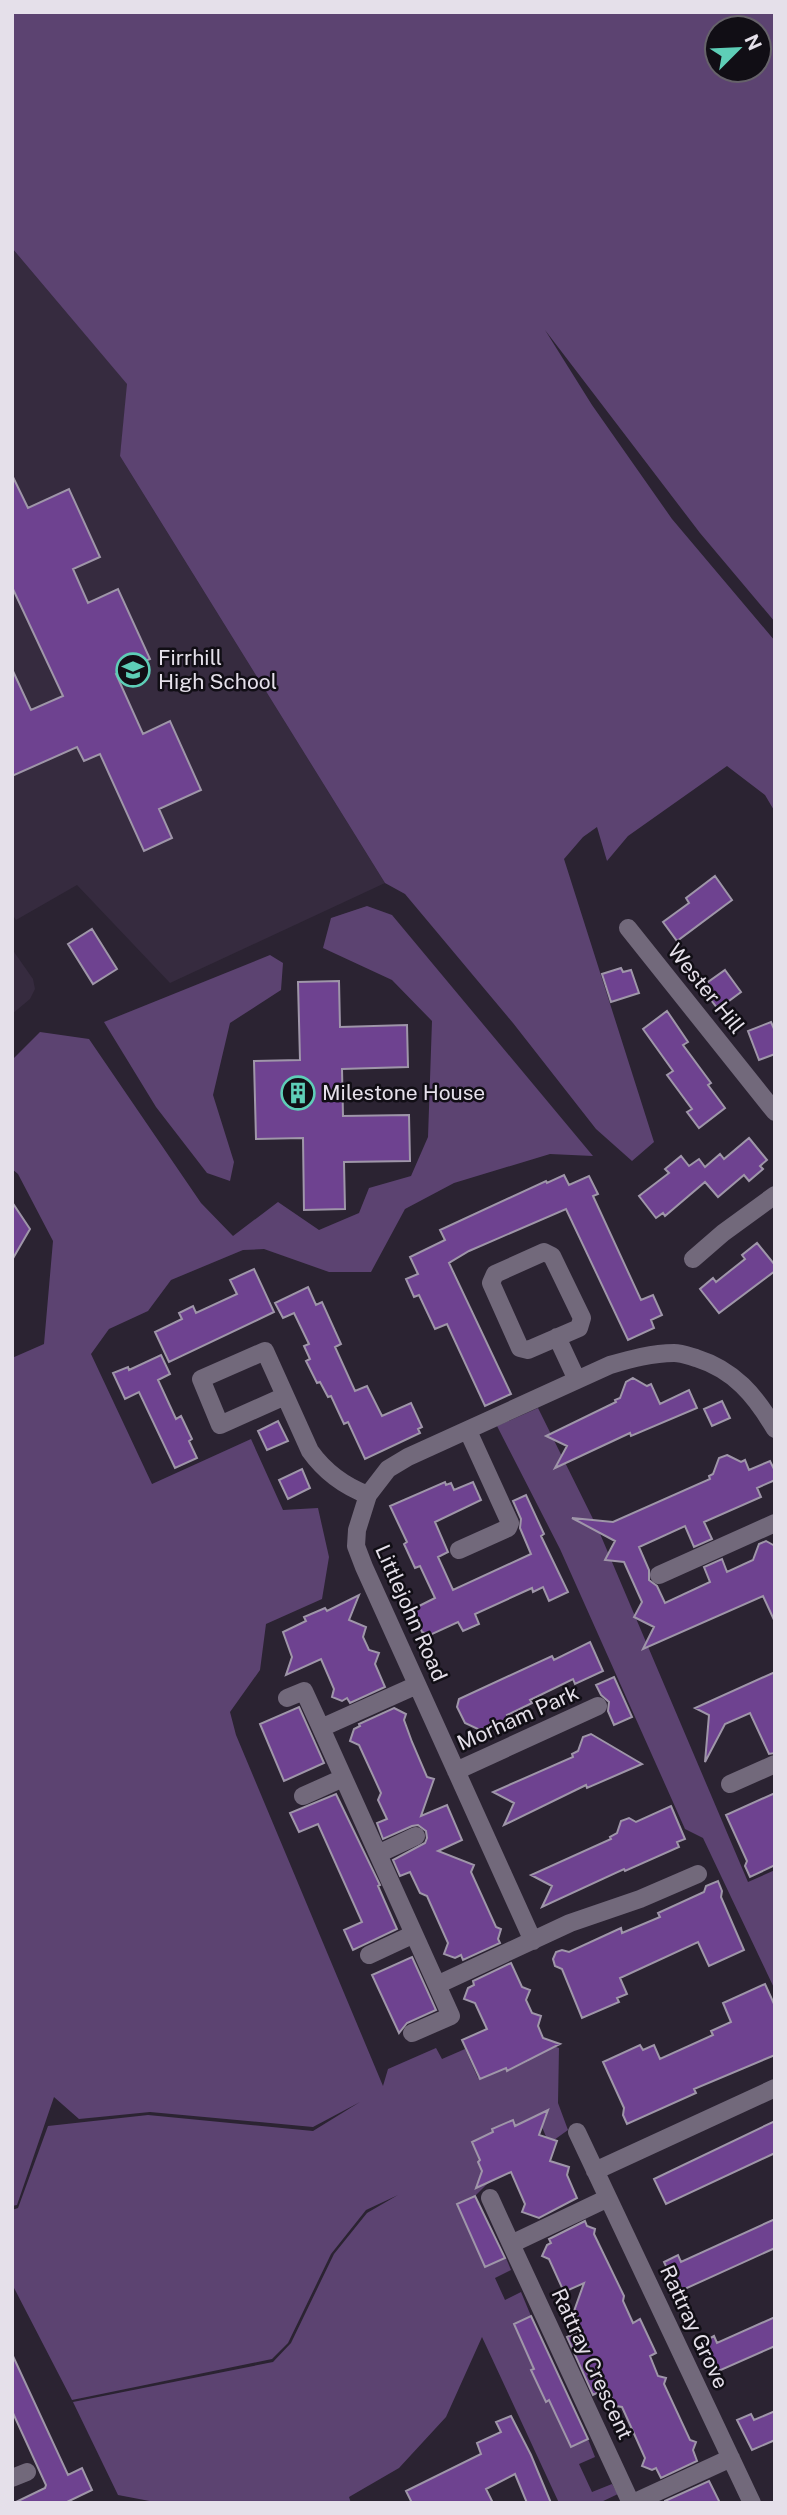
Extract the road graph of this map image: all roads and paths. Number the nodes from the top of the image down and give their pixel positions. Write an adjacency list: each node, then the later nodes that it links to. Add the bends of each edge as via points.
1 (628, 928): 2 (street, Wester Hill)
2 (773, 1106)
3 (775, 1195): 4 (street)
4 (693, 1259)
5 (557, 1337): 5 (street, via 579,1328 582,1318 552,1256 544,1252 495,1274 491,1283 520,1348 528,1350); 6 (street)
6 (577, 1380): 8 (street, Littlejohn Road, via 643,1356 678,1353 730,1373 750,1392); 9 (street, Littlejohn Road)
7 (285, 1396): 7 (street, via 265,1351 201,1379 220,1425); 10 (street, via 320,1466)
8 (775, 1429)
9 (468, 1431): 10 (street, Littlejohn Road, via 388,1469); 12 (street, via 510,1523)
10 (368, 1495): 14 (street, Littlejohn Road, via 356,1546)
11 (775, 1523): 13 (street)
12 (459, 1550)
13 (659, 1575)
14 (417, 1685): 17 (street); 19 (street, Littlejohn Road)
15 (287, 1698): 17 (street, via 304,1690)
16 (598, 1706): 19 (street, Morham Park)
17 (321, 1728): 20 (street)
18 (775, 1764): 21 (street)
19 (456, 1771): 27 (street, Littlejohn Road)
20 (344, 1778): 22 (street); 24 (street)
21 (730, 1784)
22 (303, 1796)
23 (416, 1836): 24 (street)
24 (378, 1854): 26 (street)
25 (698, 1874): 27 (street)
26 (414, 1934): 28 (street); 29 (street)
27 (533, 1941): 29 (street)
28 (369, 1955)
29 (437, 1985): 30 (street, via 451,2016)
30 (412, 2034)
31 (775, 2088): 33 (street)
32 (577, 2132): 33 (street, Rattray Grove)
33 (595, 2171): 35 (street, Rattray Grove)
34 (490, 2198): 36 (street, Rattray Crescent)
35 (608, 2198): 36 (street); 37 (street, Rattray Grove)
36 (511, 2244): 38 (street, Rattray Crescent)
37 (731, 2458): 38 (street, Rattray Crescent); 39 (street, Rattray Grove)
38 (632, 2503)
39 (752, 2503)

